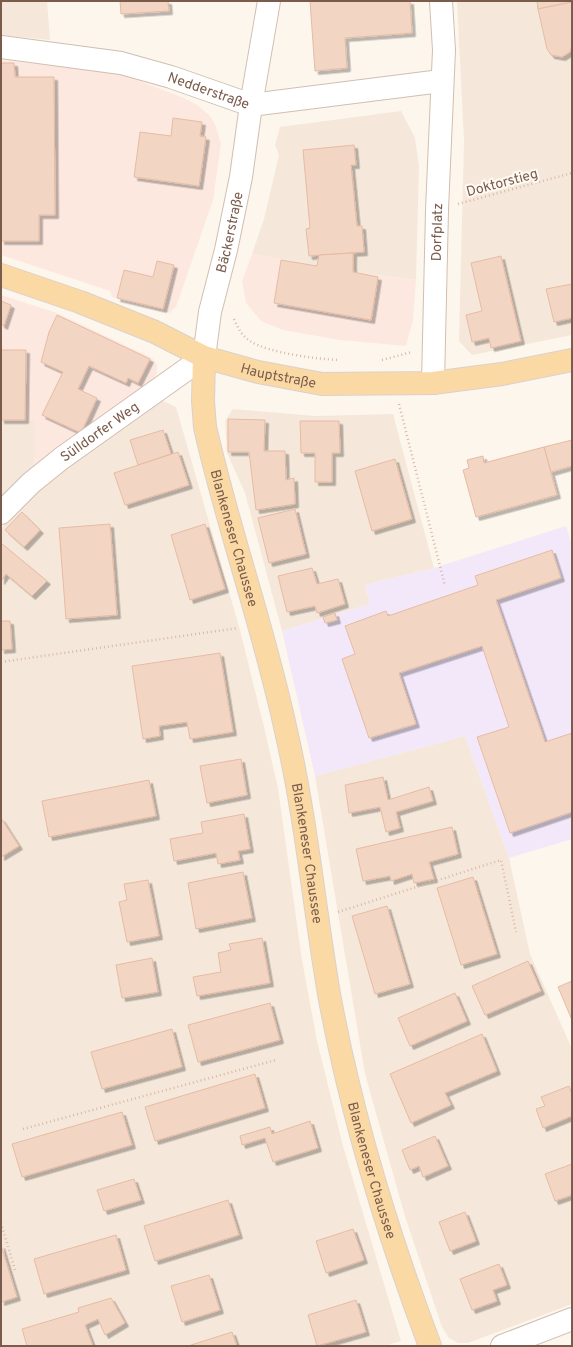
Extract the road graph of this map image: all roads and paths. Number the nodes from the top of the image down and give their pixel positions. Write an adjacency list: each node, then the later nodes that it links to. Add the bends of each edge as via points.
1 (269, 1): 5 (street, Bäckerstraße)
2 (441, 1): 4 (street, Dorfplatz, via 444,50)
3 (1, 47): 5 (street, Nedderstraße, via 122,63)
4 (442, 81): 5 (street, Nedderstraße); 7 (street, Dorfplatz)
5 (251, 105): 11 (street, Bäckerstraße, via 241,177 210,312)
6 (572, 173): 7 (path, Doktorstieg)
7 (436, 210): 15 (street, Dorfplatz)
8 (1, 275): 11 (main road, Hauptstraße, via 80,302 155,332)
9 (234, 319): 12 (path, via 240,332 251,342 294,354)
10 (412, 352): 13 (path)
11 (204, 357): 15 (main road, Hauptstraße, via 258,372 322,384); 17 (street, Sülldorfer Weg, via 62,458 31,483); 30 (main road, Blankeneser Chaussee, via 205,427 286,730 299,794 329,994 352,1103 384,1211)
12 (344, 360)
13 (380, 360)
14 (572, 360): 15 (main road, Hauptstraße, via 502,374)
15 (433, 383)
16 (399, 404): 18 (path)
17 (1, 513)
18 (445, 586)
19 (245, 627): 20 (path)
20 (1, 662)
21 (334, 913): 22 (path, via 501,860)
22 (516, 932)
23 (276, 1060): 24 (path)
24 (23, 1129)
25 (1, 1223): 26 (path)
26 (5, 1238): 27 (path); 28 (path)
27 (1, 1239)
28 (15, 1270)
29 (572, 1319): 31 (street)
30 (430, 1346)
31 (502, 1346)

